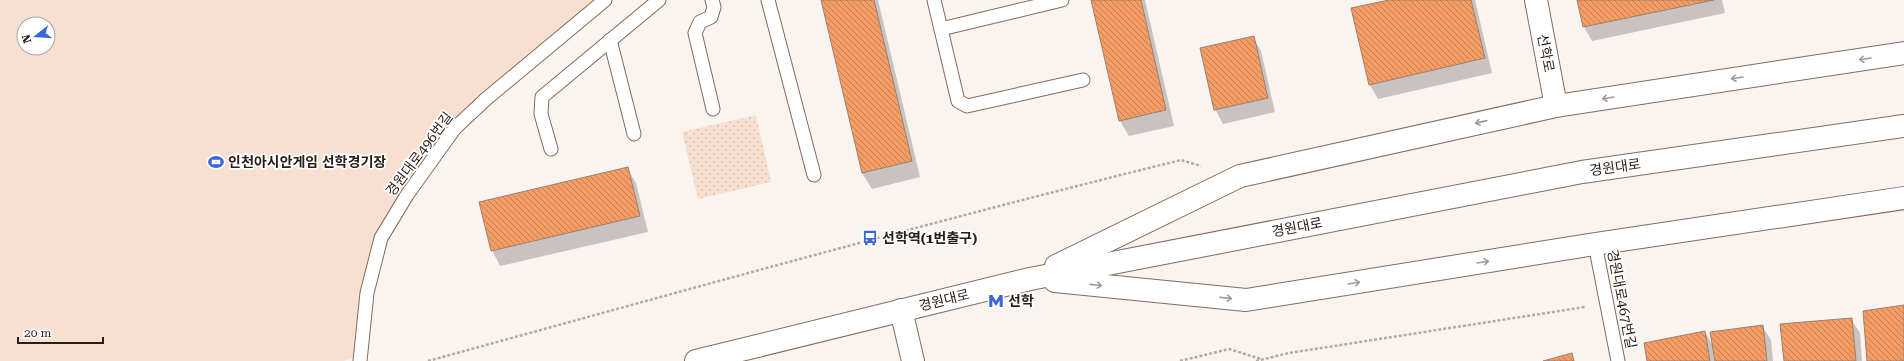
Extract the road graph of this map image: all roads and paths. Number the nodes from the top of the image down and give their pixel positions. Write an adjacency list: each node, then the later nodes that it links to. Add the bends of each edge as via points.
1 (605, 0): 25 (lane, 경원대로496번길, via 455,128 407,195 381,238 367,293)
2 (658, 0): 9 (lane)
3 (712, 0): 13 (lane, via 714,7 711,17 700,22 695,33)
4 (768, 0): 18 (lane)
5 (934, 0): 8 (lane)
6 (1062, 0): 8 (lane)
7 (1536, 0): 12 (main road, 선학로)
8 (941, 29): 11 (lane, via 958,101 967,106)
9 (610, 40): 15 (lane); 16 (lane, via 542,97 540,114)
10 (1904, 53): 12 (main road, one-way to 12)
11 (1083, 80)
12 (1556, 106): 21 (main road, one-way to 21, via 1240,176)
13 (713, 109)
14 (1904, 126): 21 (main road, 경원대로, via 1582,172)
15 (634, 134)
16 (551, 149)
17 (1181, 160): 26 (path, via 956,216)
18 (814, 175)
19 (1904, 198): 20 (main road)
20 (1595, 244): 21 (main road, one-way to 20, via 1246,300); 22 (lane, 경원대로467번길)
21 (1030, 279): 23 (main road, 경원대로)
22 (1607, 303): 24 (path, via 1289,353); 31 (lane, 경원대로467번길)
23 (901, 310): 27 (main road, 경원대로); 28 (main road)
24 (1262, 360): 29 (path, via 1229,349); 30 (path)
25 (360, 361)
26 (428, 361)
27 (696, 361)
28 (913, 361)
29 (1180, 361)
30 (1256, 361)
31 (1618, 361)

